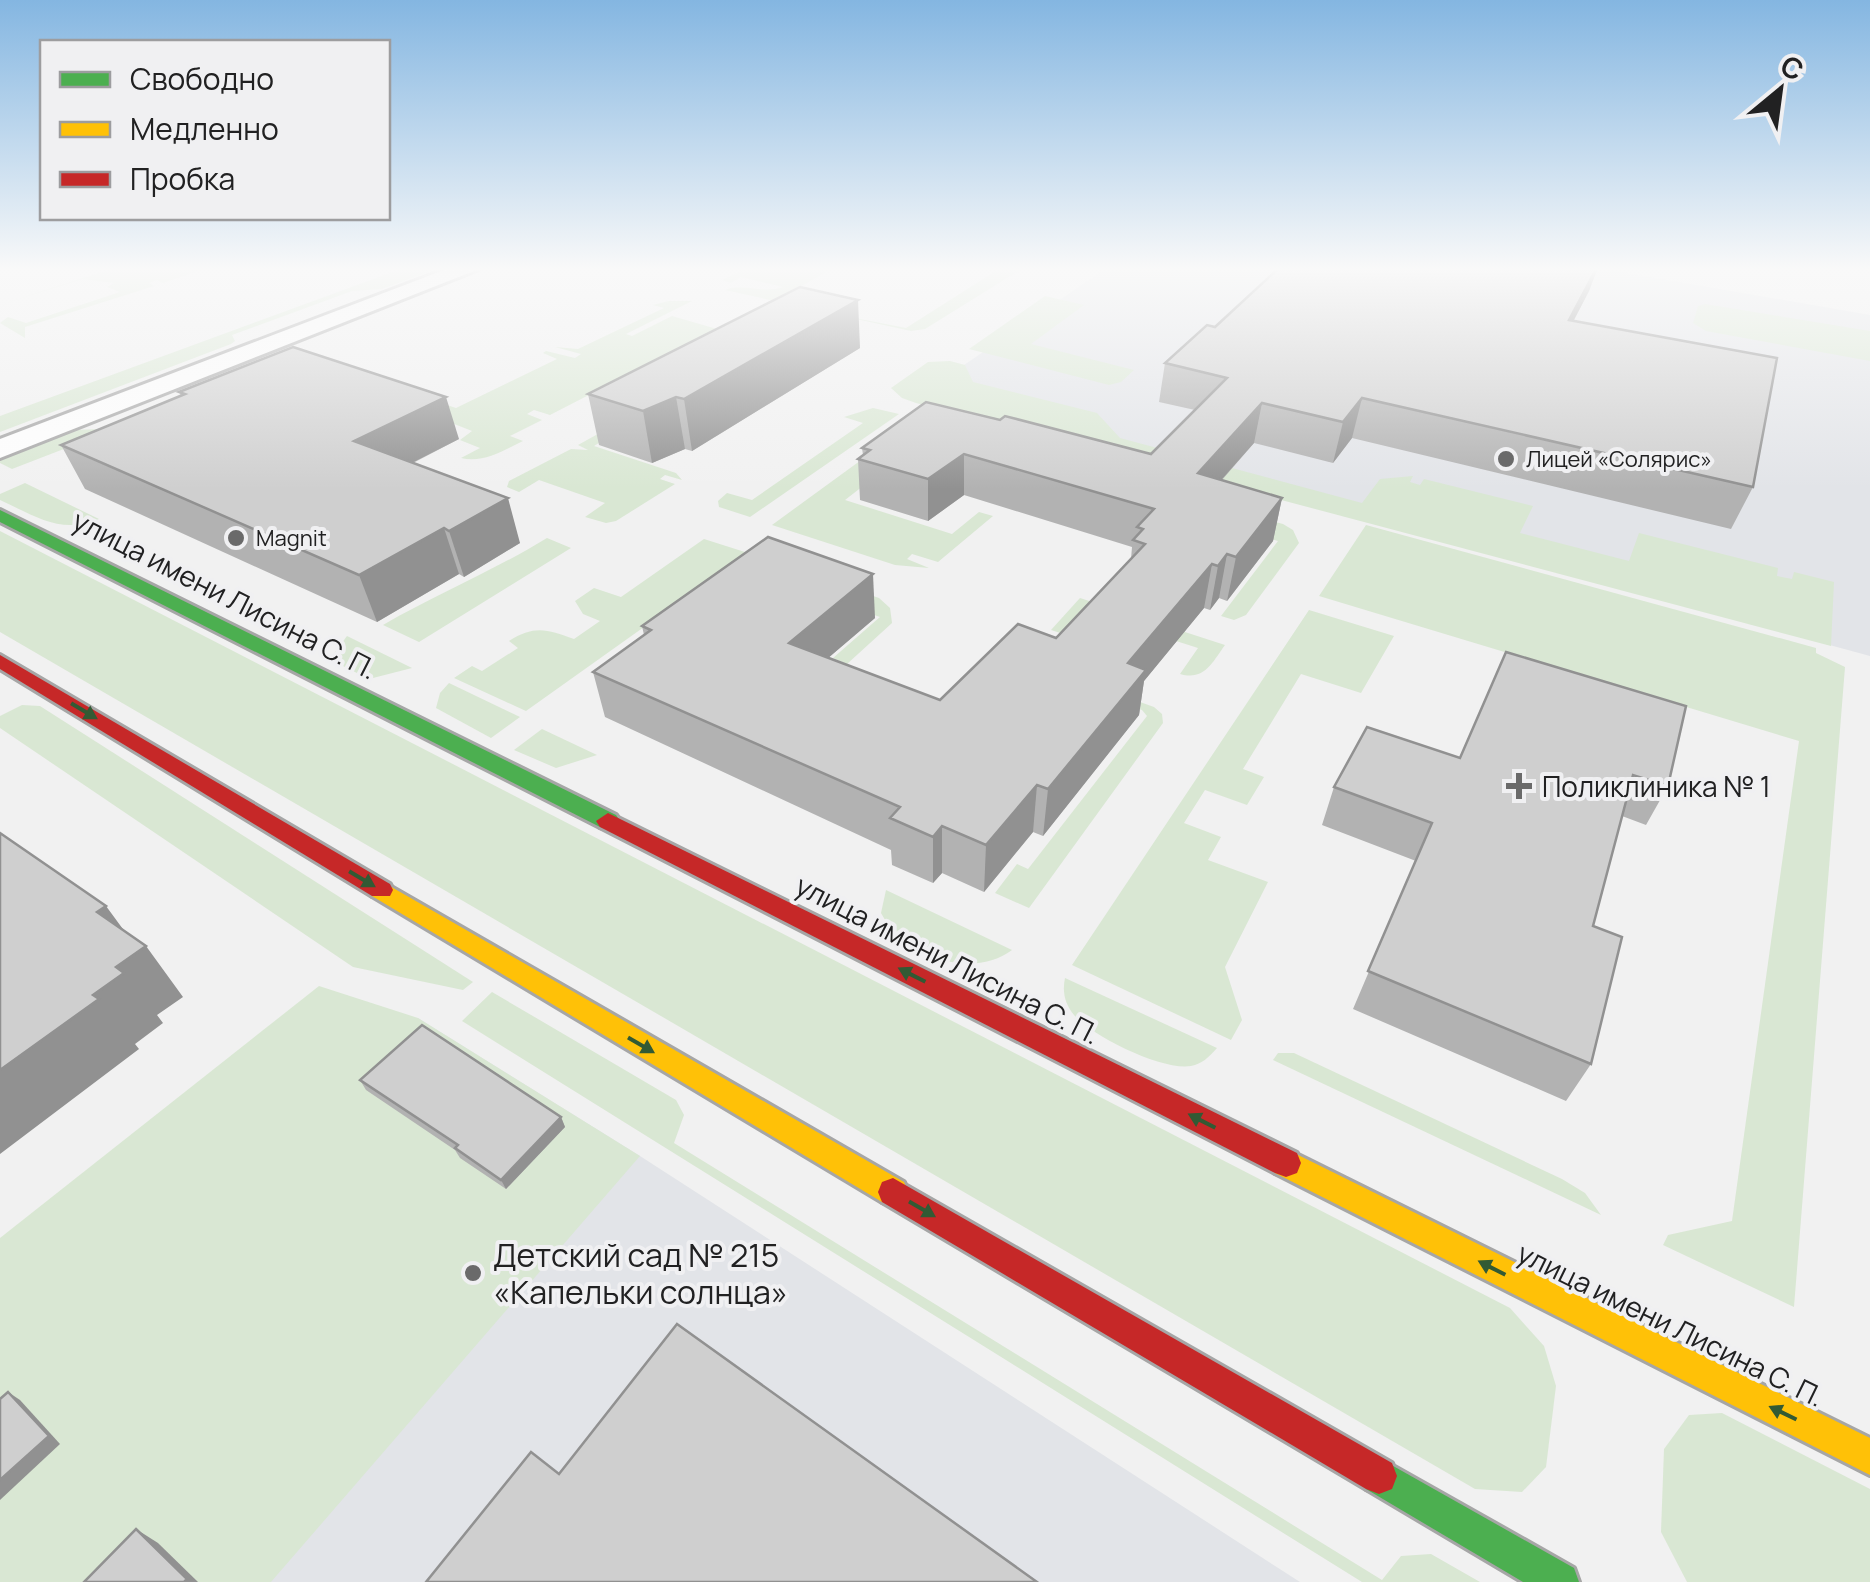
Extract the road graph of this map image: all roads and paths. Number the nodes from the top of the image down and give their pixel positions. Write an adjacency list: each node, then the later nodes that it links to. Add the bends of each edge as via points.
1 (280, 341): 2 (street)
2 (0, 448)
3 (0, 515): 5 (street, улица имени Лисина С. П., one-way to 3)
4 (0, 661): 6 (street, one-way to 6)
5 (1870, 1457)
6 (1560, 1582)

